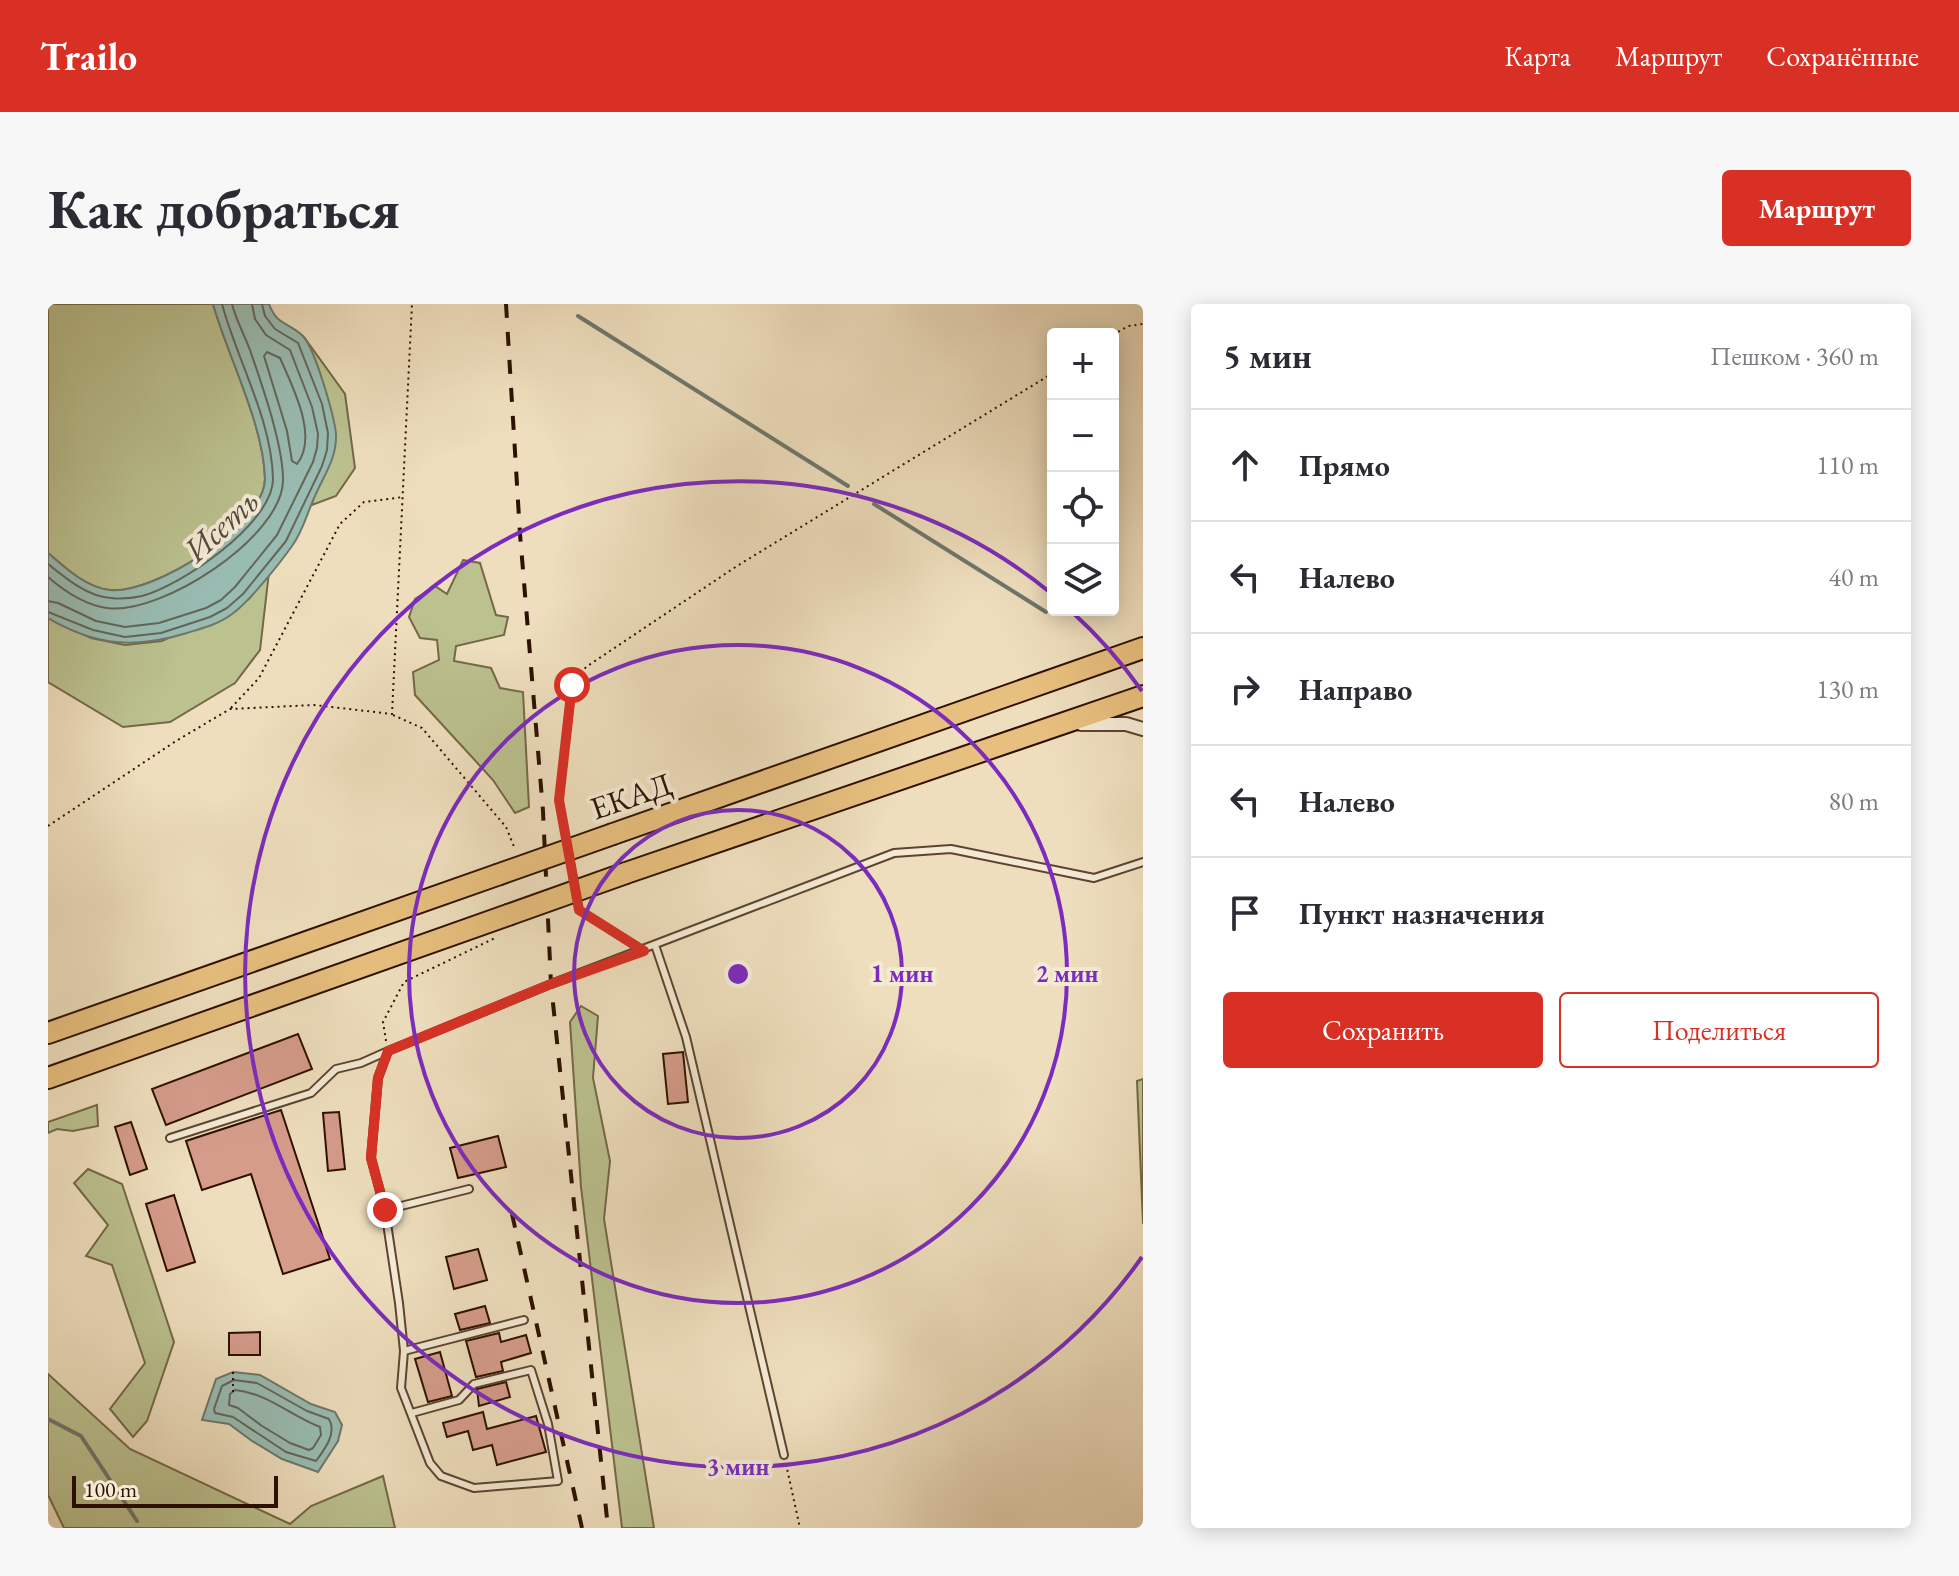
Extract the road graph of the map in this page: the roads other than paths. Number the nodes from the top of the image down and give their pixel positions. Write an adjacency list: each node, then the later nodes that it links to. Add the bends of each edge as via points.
1 (1143, 648): 7 (highway, ЕКАД, bridge)
2 (1143, 696): 3 (highway)
3 (1058, 725): 4 (street, via 1102,722); 9 (highway, bridge)
4 (1143, 729)
5 (1143, 862): 6 (lane, via 1094,878 951,849 894,853)
6 (655, 945): 8 (lane); 16 (lane, via 686,1037)
7 (48, 1033)
8 (388, 1051): 10 (lane, via 336,1069 311,1093); 12 (lane, via 378,1078 371,1158)
9 (48, 1078)
10 (170, 1138)
11 (469, 1189): 12 (lane)
12 (385, 1210): 14 (lane)
13 (524, 1320): 14 (lane)
14 (404, 1351): 15 (lane, via 401,1388)
15 (412, 1413): 15 (lane, via 430,1463 441,1476 474,1488 558,1481 531,1370 474,1384 459,1400)
16 (784, 1455)

